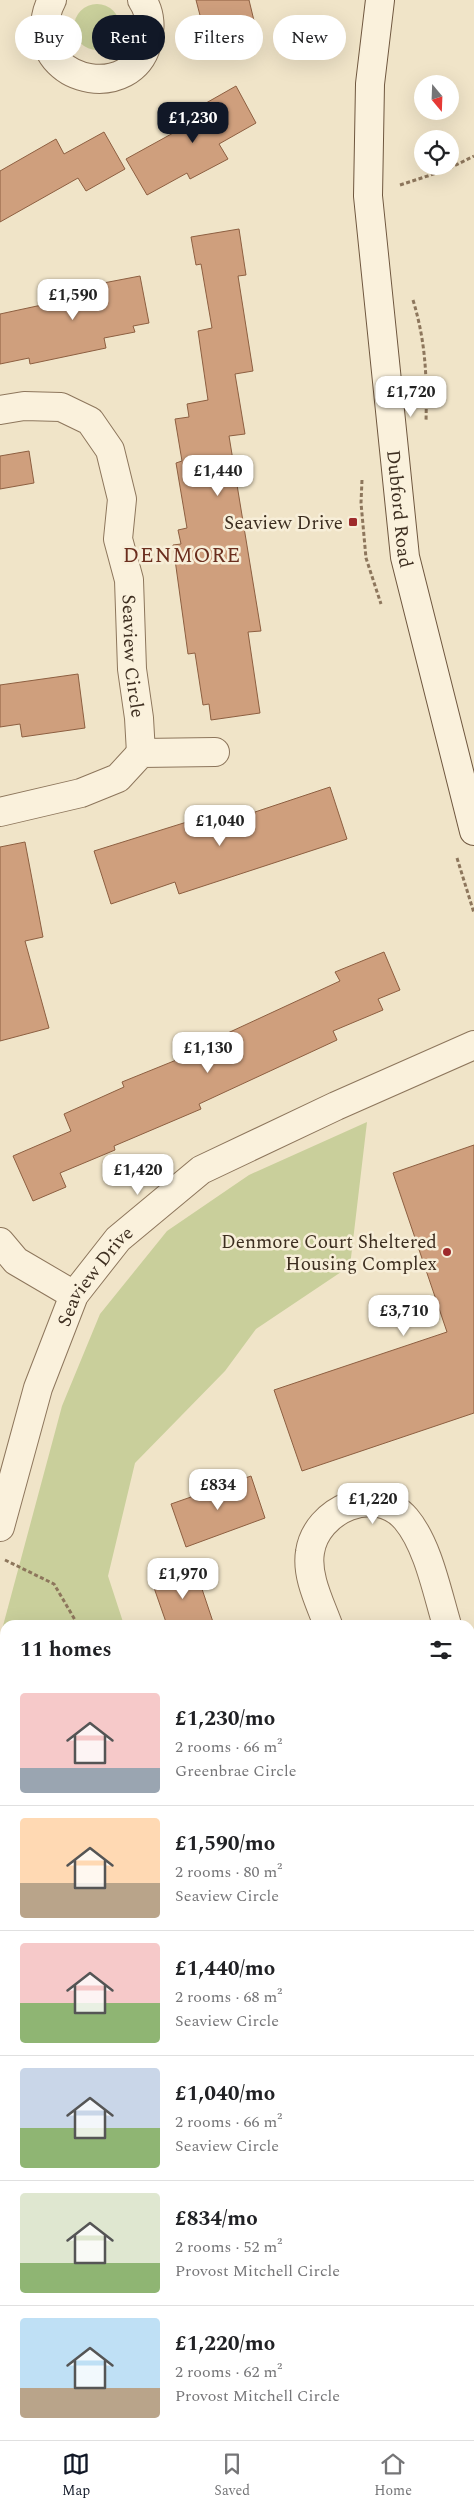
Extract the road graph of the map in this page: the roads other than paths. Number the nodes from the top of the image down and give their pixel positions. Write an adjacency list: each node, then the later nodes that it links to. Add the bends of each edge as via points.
1 (52, 0): 2 (street, via 45,20 50,52 74,75 98,79 122,74 145,50 150,34 149,18)
2 (142, 0)
3 (380, 0): 8 (street, Dubford Road, via 370,84 368,196 405,557)
4 (0, 410): 6 (street, Seaview Circle, via 24,406 61,408 90,421 110,450 122,499 118,540 129,580 132,669)
5 (215, 752): 6 (street)
6 (141, 754): 7 (street, via 118,778 80,793)
7 (0, 812)
8 (474, 831)
9 (474, 1046): 11 (street, Seaview Drive, via 201,1170 118,1240)
10 (0, 1242): 11 (street, via 16,1261)
11 (74, 1295): 12 (street, Seaview Drive, via 38,1388)
12 (0, 1527)
13 (326, 1620): 14 (street, via 311,1576 309,1562 313,1538 332,1514 362,1502 380,1504 405,1518 420,1540)
14 (445, 1620)

